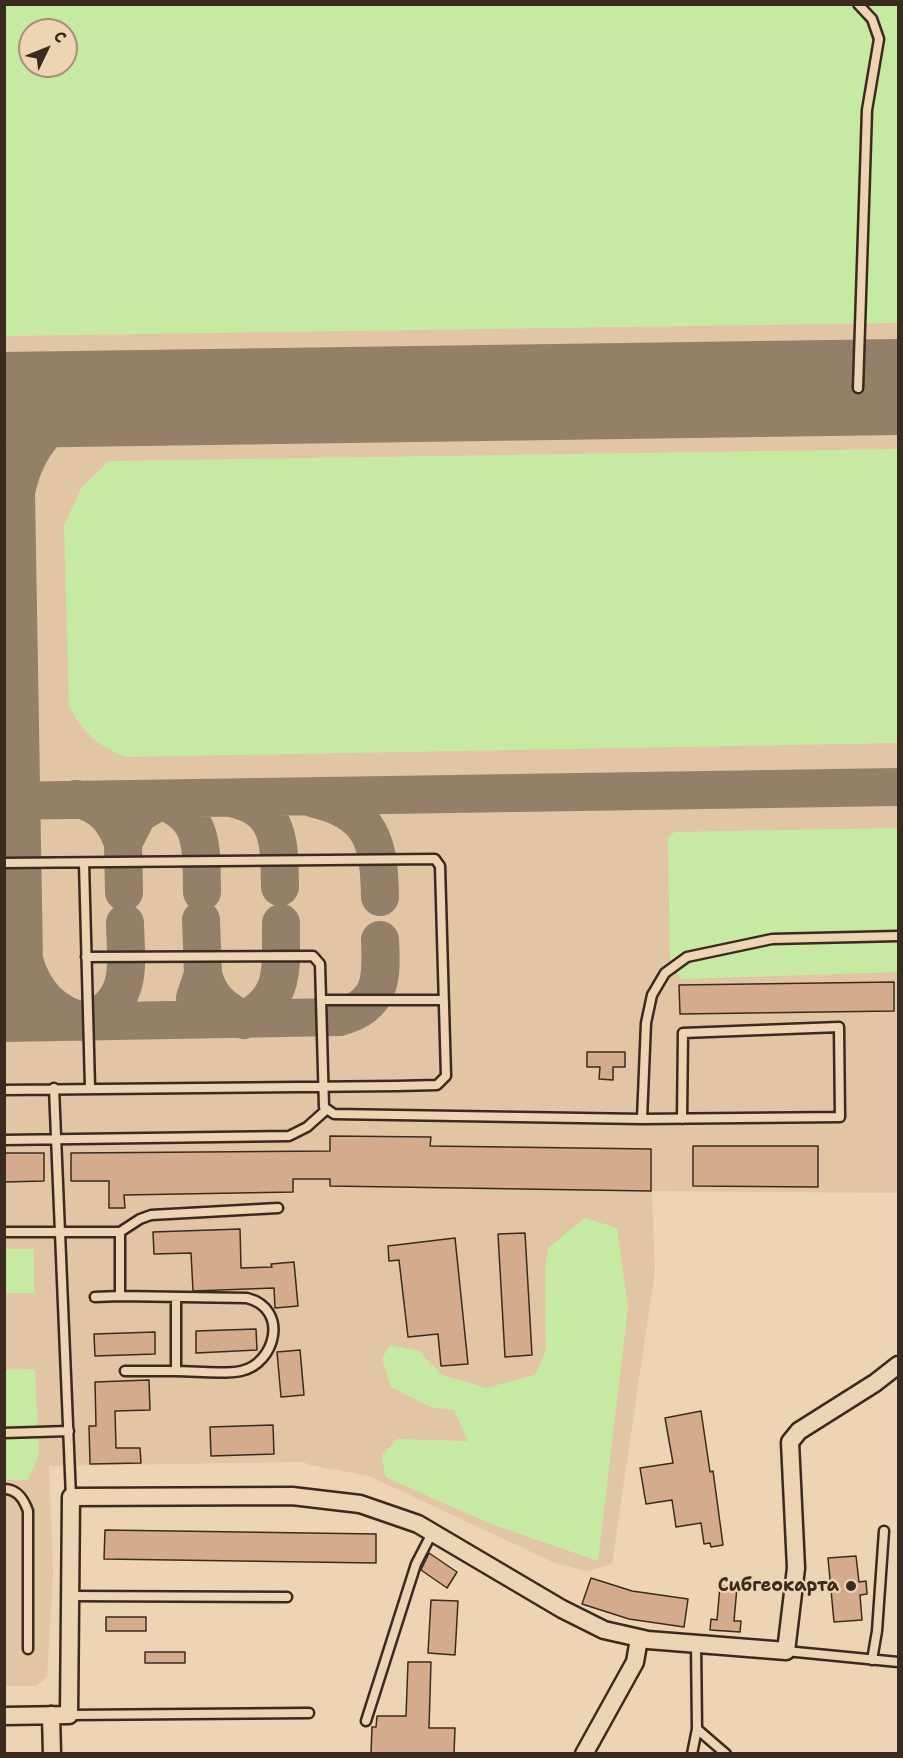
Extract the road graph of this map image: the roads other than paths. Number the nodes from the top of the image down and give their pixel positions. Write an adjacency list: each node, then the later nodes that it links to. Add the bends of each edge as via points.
1 (858, 4): 2 (lane, via 872,19 879,39 867,110)
2 (858, 388)
3 (4, 863): 4 (lane)
4 (84, 863): 6 (lane); 8 (lane, via 435,859 441,866)
5 (898, 936): 14 (lane, via 772,939 687,957 665,973 652,995 646,1023)
6 (86, 957): 7 (lane, via 308,954 320,964); 9 (lane)
7 (322, 1000): 8 (lane); 10 (lane)
8 (443, 1000): 10 (lane, via 446,1076 441,1083)
9 (90, 1087): 10 (lane); 11 (lane)
10 (323, 1087): 13 (lane)
11 (54, 1088): 12 (lane); 17 (lane)
12 (4, 1090)
13 (326, 1110): 14 (lane, via 334,1114); 17 (lane, via 289,1136)
14 (642, 1119): 15 (lane)
15 (682, 1119): 15 (lane, via 840,1118 839,1027 683,1033)
16 (4, 1140): 17 (lane)
17 (57, 1141): 19 (lane)
18 (278, 1208): 21 (lane, via 151,1215)
19 (61, 1231): 20 (lane); 21 (lane); 28 (lane)
20 (4, 1232)
21 (120, 1232): 22 (lane)
22 (120, 1296): 23 (lane); 24 (lane)
23 (94, 1297)
24 (176, 1297): 27 (lane); 27 (lane, via 258,1301 274,1322 274,1337 262,1356 242,1371)
25 (898, 1365): 39 (street, via 799,1431 790,1442 796,1568)
26 (125, 1371): 27 (lane)
27 (176, 1371)
28 (69, 1431): 29 (lane); 31 (lane)
29 (4, 1433)
30 (4, 1489): 38 (lane, via 18,1493 28,1511)
31 (71, 1497): 33 (street, via 332,1498 389,1512); 34 (street)
32 (884, 1531): 40 (lane)
33 (432, 1533): 36 (street, via 583,1620); 46 (lane, via 416,1564)
34 (70, 1596): 35 (lane); 43 (street)
35 (287, 1597)
36 (639, 1639): 37 (street); 49 (street, via 635,1662)
37 (696, 1644): 39 (street); 47 (lane)
38 (28, 1649)
39 (786, 1652): 40 (lane)
40 (872, 1660): 41 (lane)
41 (898, 1662)
42 (309, 1713): 43 (lane)
43 (69, 1714): 44 (street)
44 (51, 1715): 45 (street); 48 (street)
45 (4, 1716)
46 (366, 1721)
47 (697, 1729): 50 (lane); 51 (lane)
48 (52, 1754)
49 (584, 1754)
50 (692, 1754)
51 (726, 1754)

